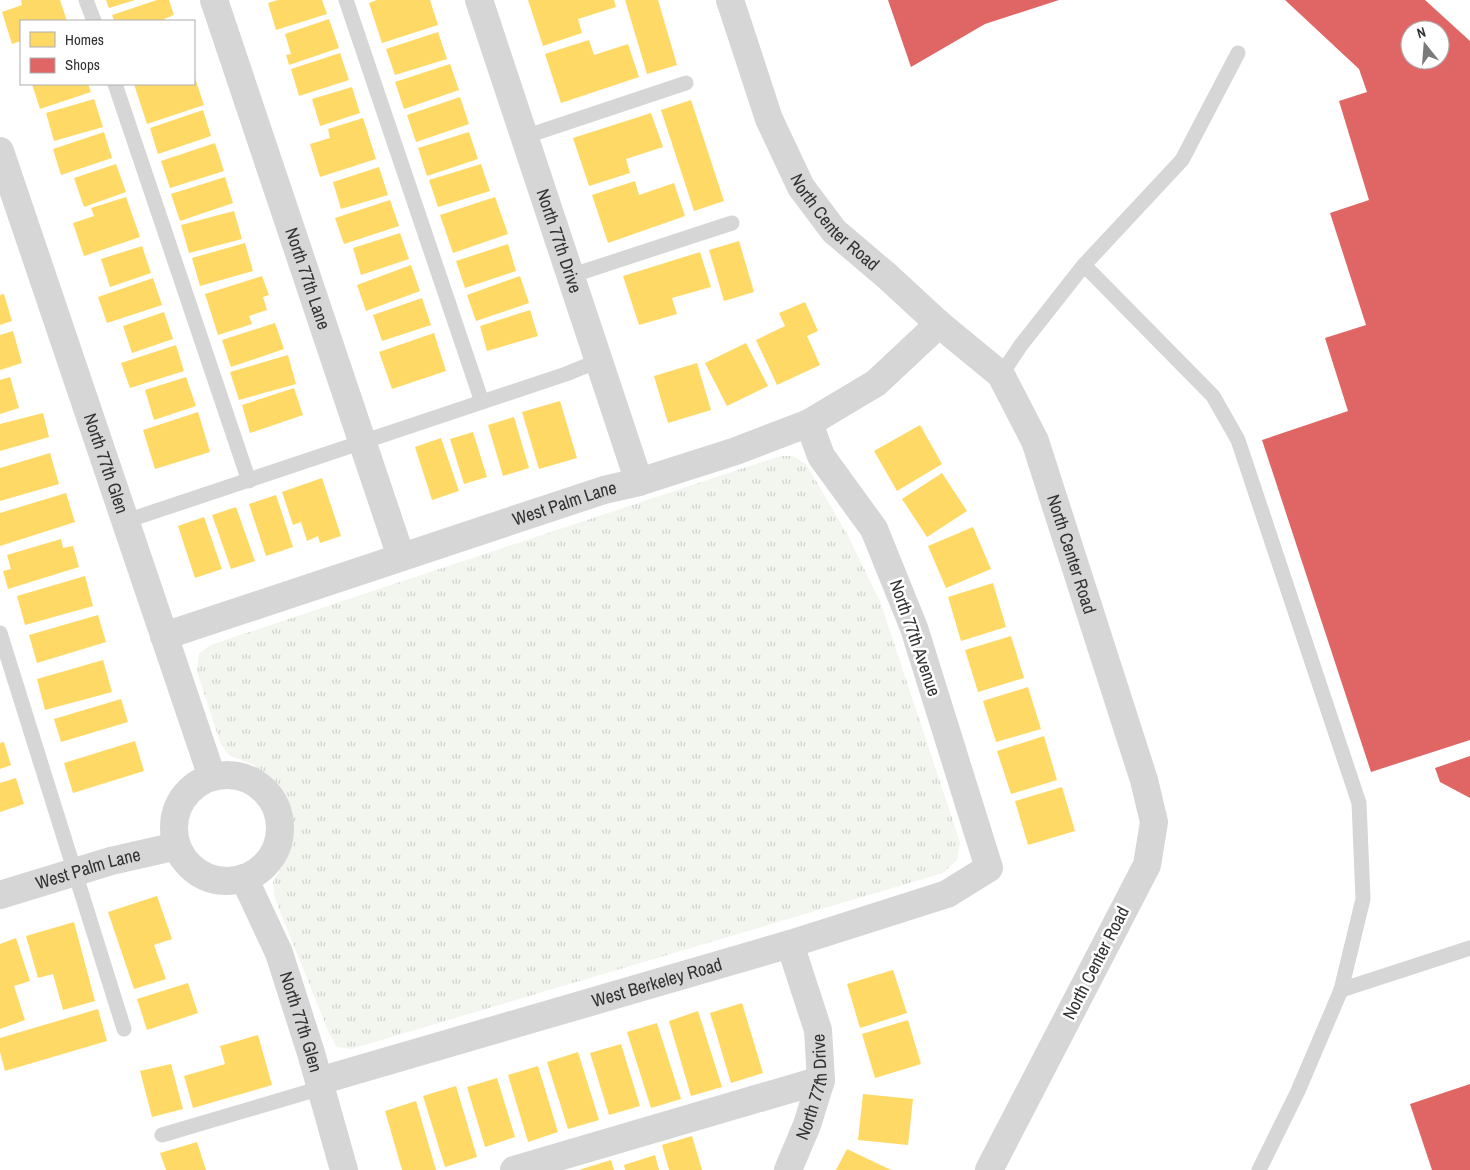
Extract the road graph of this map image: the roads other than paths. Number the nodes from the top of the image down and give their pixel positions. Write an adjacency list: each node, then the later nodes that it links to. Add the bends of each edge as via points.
1 (86, 0): 6 (lane)
2 (214, 0): 20 (street, North 77th Lane)
3 (346, 0): 18 (lane)
4 (479, 0): 10 (street, North 77th Drive)
5 (730, 0): 15 (street, North Center Road, via 768,119 801,187 834,231)
6 (94, 20)
7 (1238, 53): 13 (lane, via 1182,160)
8 (686, 83): 10 (lane)
9 (115, 85): 21 (lane)
10 (524, 137): 14 (street, North 77th Drive)
11 (0, 151): 23 (street, North 77th Glen)
12 (732, 223): 14 (lane)
13 (1084, 265): 17 (lane, via 1020,345); 35 (lane, via 1214,396 1238,440 1359,802 1362,899)
14 (570, 276): 16 (street, North 77th Drive)
15 (940, 324): 17 (street, North Center Road); 19 (street, West Palm Lane, via 876,383)
16 (598, 361): 18 (lane); 22 (street, North 77th Drive)
17 (1001, 375): 43 (street, North Center Road, via 1036,441 1144,780 1154,822 1147,865)
18 (482, 402): 20 (lane)
19 (809, 423): 22 (street, West Palm Lane, via 736,451); 29 (street, North 77th Avenue, via 821,456 874,530 914,628)
20 (362, 442): 21 (lane); 24 (street, North 77th Lane)
21 (249, 481): 23 (lane)
22 (639, 482): 24 (street, West Palm Lane, via 604,490)
23 (126, 521): 26 (street, North 77th Glen)
24 (401, 557): 26 (street, West Palm Lane)
25 (0, 633): 30 (lane)
26 (164, 636): 27 (street, North 77th Glen)
27 (212, 777): 28 (street, via 197,784 180,804 174,829); 31 (street, via 227,775 252,781 272,800 277,812 280,826 276,847 260,869)
28 (177, 846): 30 (street, West Palm Lane); 31 (street, via 185,860 211,878)
29 (989, 868): 33 (street, West Berkeley Road, via 946,894)
30 (76, 872): 32 (street, West Palm Lane); 36 (lane)
31 (244, 878): 38 (street, North 77th Glen, via 279,953)
32 (0, 895)
33 (790, 944): 37 (street, North 77th Drive, via 818,1030); 38 (street, West Berkeley Road)
34 (1470, 948): 35 (lane)
35 (1341, 990): 44 (lane)
36 (124, 1029)
37 (821, 1080): 41 (street); 42 (street, North 77th Drive)
38 (320, 1084): 39 (lane); 40 (street, North 77th Glen)
39 (162, 1135)
40 (344, 1170)
41 (514, 1170)
42 (788, 1170)
43 (989, 1170)
44 (1260, 1170)

